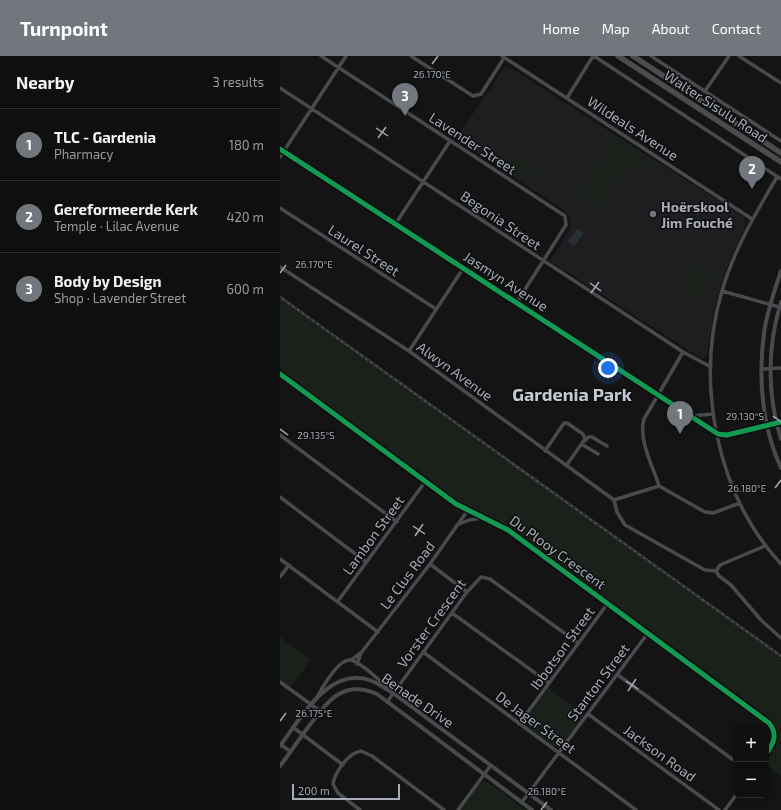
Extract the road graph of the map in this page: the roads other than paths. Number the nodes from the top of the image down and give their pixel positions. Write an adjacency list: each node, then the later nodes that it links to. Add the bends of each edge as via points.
1 (322, 56): 11 (street, Lavender Street)
2 (346, 56): 11 (street)
3 (412, 56): 10 (street, via 474,96 481,94)
4 (593, 56): 15 (street); 23 (street)
5 (618, 56): 22 (highway, Walter Sisulu Road)
6 (633, 56): 20 (highway, Walter Sisulu Road)
7 (651, 56): 14 (street)
8 (729, 56): 14 (street)
9 (739, 56): 12 (street)
10 (503, 57): 15 (street, Wildeals Avenue)
11 (339, 67): 16 (street); 18 (street, Lavender Street)
12 (781, 83)
13 (280, 88): 16 (street, Begonia Street)
14 (705, 91): 17 (street)
15 (566, 98): 27 (street, Wildeals Avenue)
16 (312, 109): 19 (street); 25 (street, Begonia Street)
17 (781, 140)
18 (450, 141): 25 (street); 29 (street, Lavender Street, via 566,218 566,225)
19 (282, 150): 21 (street); 28 (street, Jasmyn Avenue)
20 (781, 152)
21 (280, 157)
22 (781, 162)
23 (777, 177): 24 (street); 27 (street)
24 (781, 179)
25 (423, 181): 28 (street); 29 (street, Begonia Street)
26 (280, 208): 38 (street, Laurel Street)
27 (752, 219): 33 (street, via 737,249)
28 (396, 223): 31 (street, Jasmyn Avenue)
29 (543, 261): 34 (street); 40 (street, Begonia Street)
30 (280, 267): 39 (street, Alwyn Avenue)
31 (464, 268): 34 (street, Jasmyn Avenue); 38 (street)
32 (781, 271): 36 (street)
33 (722, 291): 36 (street); 41 (street, via 714,326)
34 (517, 302): 46 (street, Jasmyn Avenue)
35 (781, 302): 37 (street)
36 (770, 305): 37 (street); 44 (street, via 764,333)
37 (779, 307): 42 (street)
38 (436, 310): 39 (street)
39 (409, 351): 57 (street, Alwyn Avenue)
40 (683, 352): 41 (street, Begonia Street); 46 (street)
41 (711, 367): 47 (street)
42 (771, 368): 43 (street); 44 (street); 50 (street)
43 (781, 368)
44 (761, 369): 51 (street)
45 (280, 374): 61 (street, Du Plooy Crescent)
46 (658, 396): 48 (street, Jasmyn Avenue); 62 (street, via 644,419 642,429)
47 (713, 414): 48 (street); 52 (street)
48 (689, 416): 52 (street, Jasmyn Avenue)
49 (781, 422): 50 (street)
50 (776, 424): 51 (street); 54 (street)
51 (768, 427): 52 (street, via 728,435); 60 (street)
52 (718, 434): 65 (street, via 724,463)
53 (280, 435): 68 (street)
54 (781, 439)
55 (582, 445): 56 (street, via 590,436); 58 (street); 59 (street)
56 (607, 446)
57 (545, 450): 59 (street, Alwyn Avenue); 59 (street, via 564,423 584,434 585,439)
58 (598, 454)
59 (567, 466): 64 (street, Alwyn Avenue)
60 (781, 468)
61 (425, 482): 66 (street, Du Plooy Crescent); 68 (street, Lambon Street)
62 (659, 486): 64 (street); 65 (street, via 705,512 713,513)
63 (280, 497): 72 (street)
64 (614, 500): 76 (street, via 617,512 625,525 705,570)
65 (740, 504): 70 (street)
66 (468, 510): 67 (street, Du Plooy Crescent); 69 (street, Le Clus Road)
67 (483, 518): 69 (street, via 469,520); 80 (street, Du Plooy Crescent, via 502,526)
68 (397, 522): 72 (street, Lambon Street)
69 (456, 526): 73 (street, Le Clus Road)
70 (765, 546): 74 (street); 76 (street, via 720,565)
71 (280, 559): 75 (street)
72 (366, 562): 79 (street, Lambon Street)
73 (430, 564): 78 (street); 82 (street, Le Clus Road)
74 (781, 564)
75 (289, 565): 77 (street); 79 (street)
76 (716, 571): 84 (street)
77 (280, 577)
78 (466, 592): 81 (street, Vorster Crescent); 85 (street, Vorster Crescent, via 478,579 487,577)
79 (338, 601): 82 (street)
80 (608, 603): 83 (street, Du Plooy Crescent); 85 (street, Ibbotson Street)
81 (452, 613): 86 (street, Vorster Crescent); 92 (street)
82 (378, 632): 87 (street, Le Clus Road)
83 (648, 633): 90 (street, Stanton Street); 103 (street, Du Plooy Crescent, via 769,723 774,730 774,739)
84 (781, 638)
85 (578, 644): 92 (street, Ibbotson Street)
86 (423, 652): 93 (street, Vorster Crescent); 99 (street, De Jager Street)
87 (361, 653): 88 (street, Le Clus Road); 89 (street, Le Clus Road)
88 (352, 660): 89 (street); 94 (street, Le Clus Road, via 339,665)
89 (358, 664): 93 (street)
90 (618, 675): 98 (street, Stanton Street); 106 (street)
91 (280, 682): 96 (street)
92 (549, 683): 99 (street, Ibbotson Street)
93 (393, 693): 94 (street, Benade Drive, via 372,680 354,678 334,684); 95 (street, Vorster Crescent); 108 (street, Benade Drive)
94 (316, 698): 96 (street, Benade Drive)
95 (387, 702): 97 (street, Benade Drive, via 370,691 349,690 336,695); 110 (street, Benade Drive)
96 (311, 704): 97 (street); 100 (street, Benade Drive)
97 (320, 711): 101 (street, Benade Drive)
98 (588, 714): 105 (street, Stanton Street); 120 (street, Jackson Road)
99 (519, 724): 105 (street, De Jager Street)
100 (294, 728): 101 (street); 102 (street, Benade Drive)
101 (303, 735): 104 (street, Benade Drive); 107 (street)
102 (280, 745): 104 (street)
103 (769, 748)
104 (291, 752): 109 (street, Benade Drive)
105 (560, 753): 111 (street, Stanton Street); 119 (street, De Jager Street)
106 (733, 760)
107 (343, 765): 114 (street, via 334,781 334,788); 115 (street, via 355,752 366,752)
108 (491, 765): 110 (street); 111 (street, Benade Drive)
109 (280, 766)
110 (484, 774): 113 (street, Benade Drive); 116 (street)
111 (529, 794): 113 (street, Stanton Street); 118 (street, Benade Drive)
112 (734, 798): 121 (street)
113 (522, 802): 117 (street, Benade Drive)
114 (360, 810)
115 (444, 810)
116 (458, 810)
117 (532, 810)
118 (551, 810)
119 (636, 810)
120 (719, 810)
121 (725, 810)

